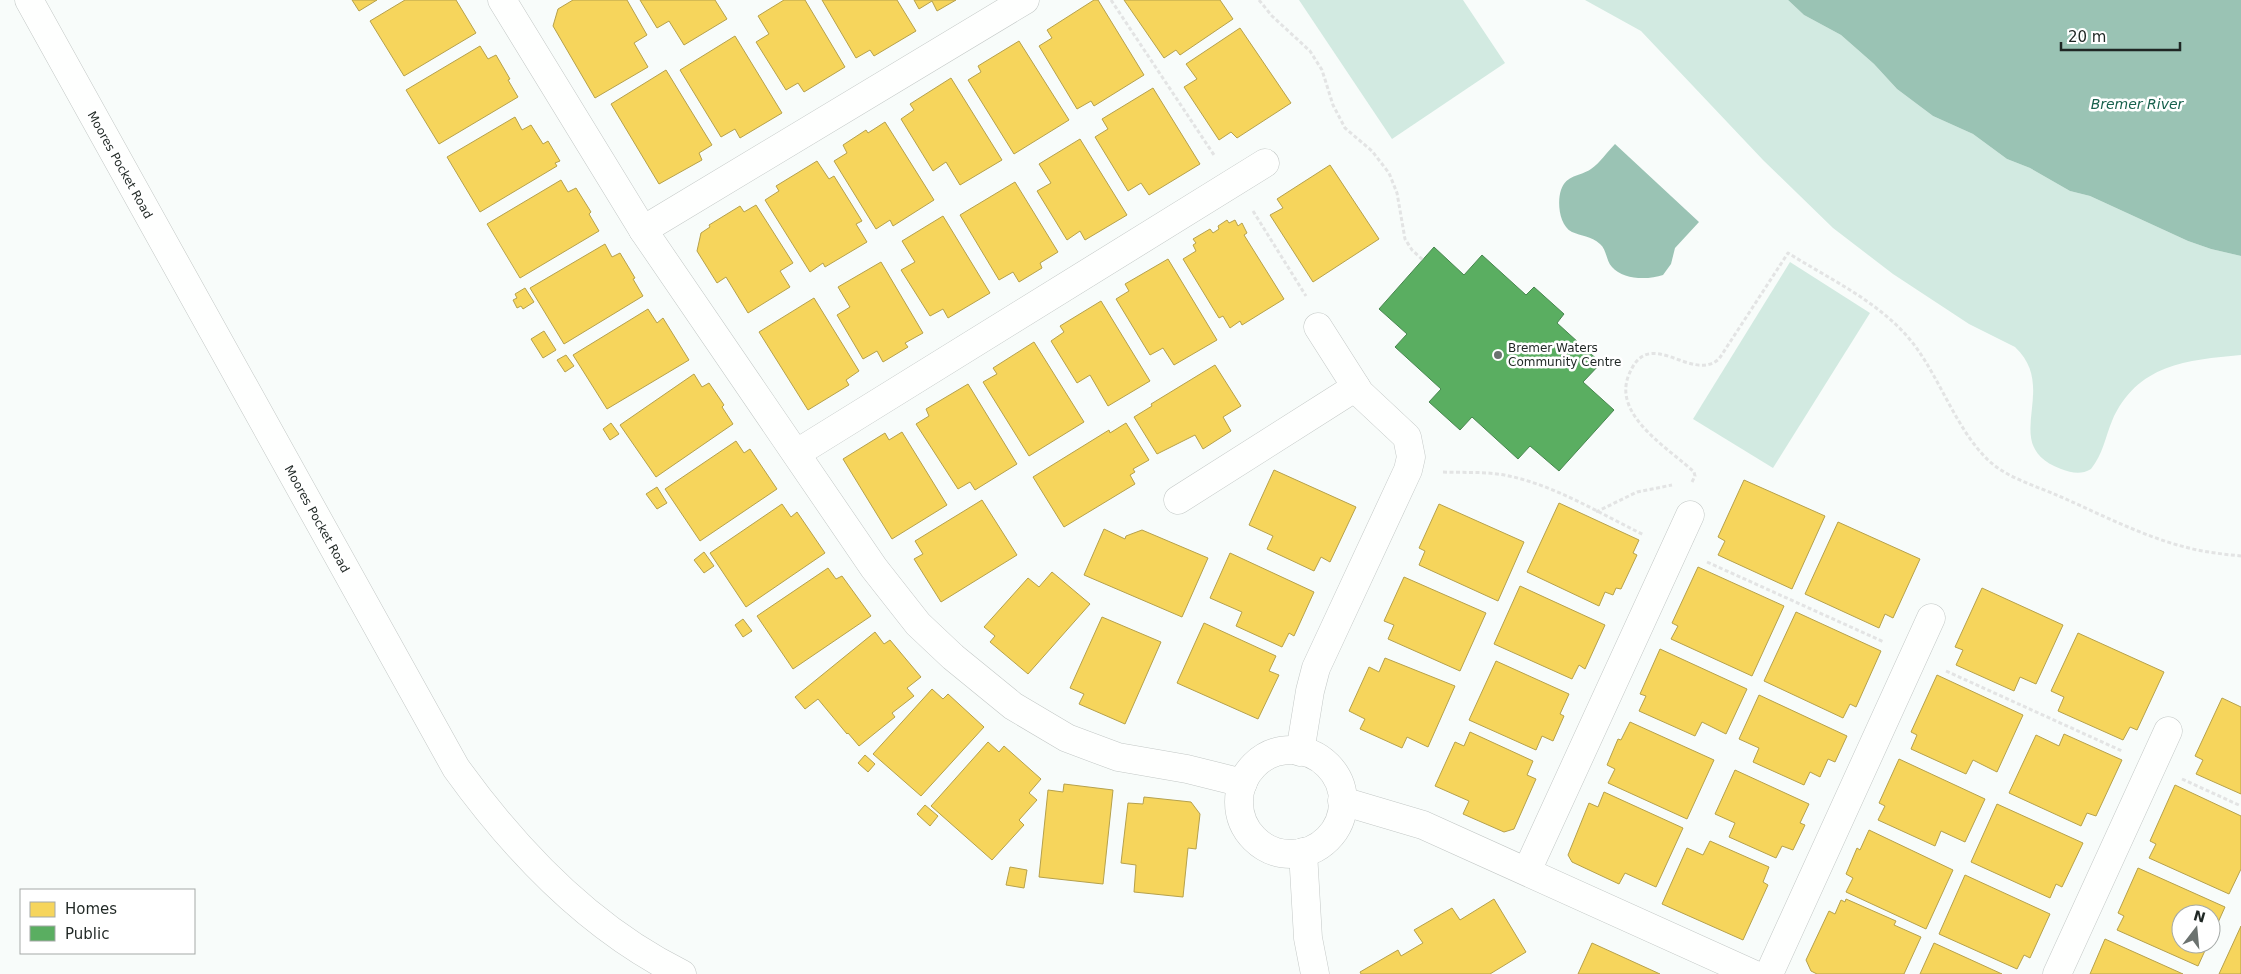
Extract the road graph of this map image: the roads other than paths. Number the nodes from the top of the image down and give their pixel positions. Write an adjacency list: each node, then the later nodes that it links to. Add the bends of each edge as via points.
1 (29, 0): 18 (street, Moores Pocket Road, via 456,768 488,811 571,898 632,945)
2 (1025, 0): 5 (street)
3 (507, 2): 5 (street)
4 (1266, 163): 8 (street)
5 (643, 230): 8 (street)
6 (1318, 328): 7 (street)
7 (1356, 388): 9 (street); 13 (street, via 1407,437 1409,465 1316,668)
8 (797, 453): 14 (street, via 874,568 918,624 1013,706 1057,733 1099,751)
9 (1178, 500)
10 (1690, 515): 17 (street)
11 (1931, 618): 21 (street)
12 (2168, 731): 22 (street)
13 (1300, 752): 14 (street, via 1272,754 1257,763); 15 (street, via 1318,758 1329,768 1340,786)
14 (1243, 783): 16 (street, via 1240,807 1243,822 1252,836 1278,853)
15 (1342, 802): 16 (street, via 1340,819 1332,834 1319,846); 17 (street, via 1423,825)
16 (1303, 852): 19 (street, via 1308,938)
17 (1527, 871): 20 (street)
18 (682, 974)
19 (1315, 974)
20 (1752, 974)
21 (1769, 974)
22 (2057, 974)

